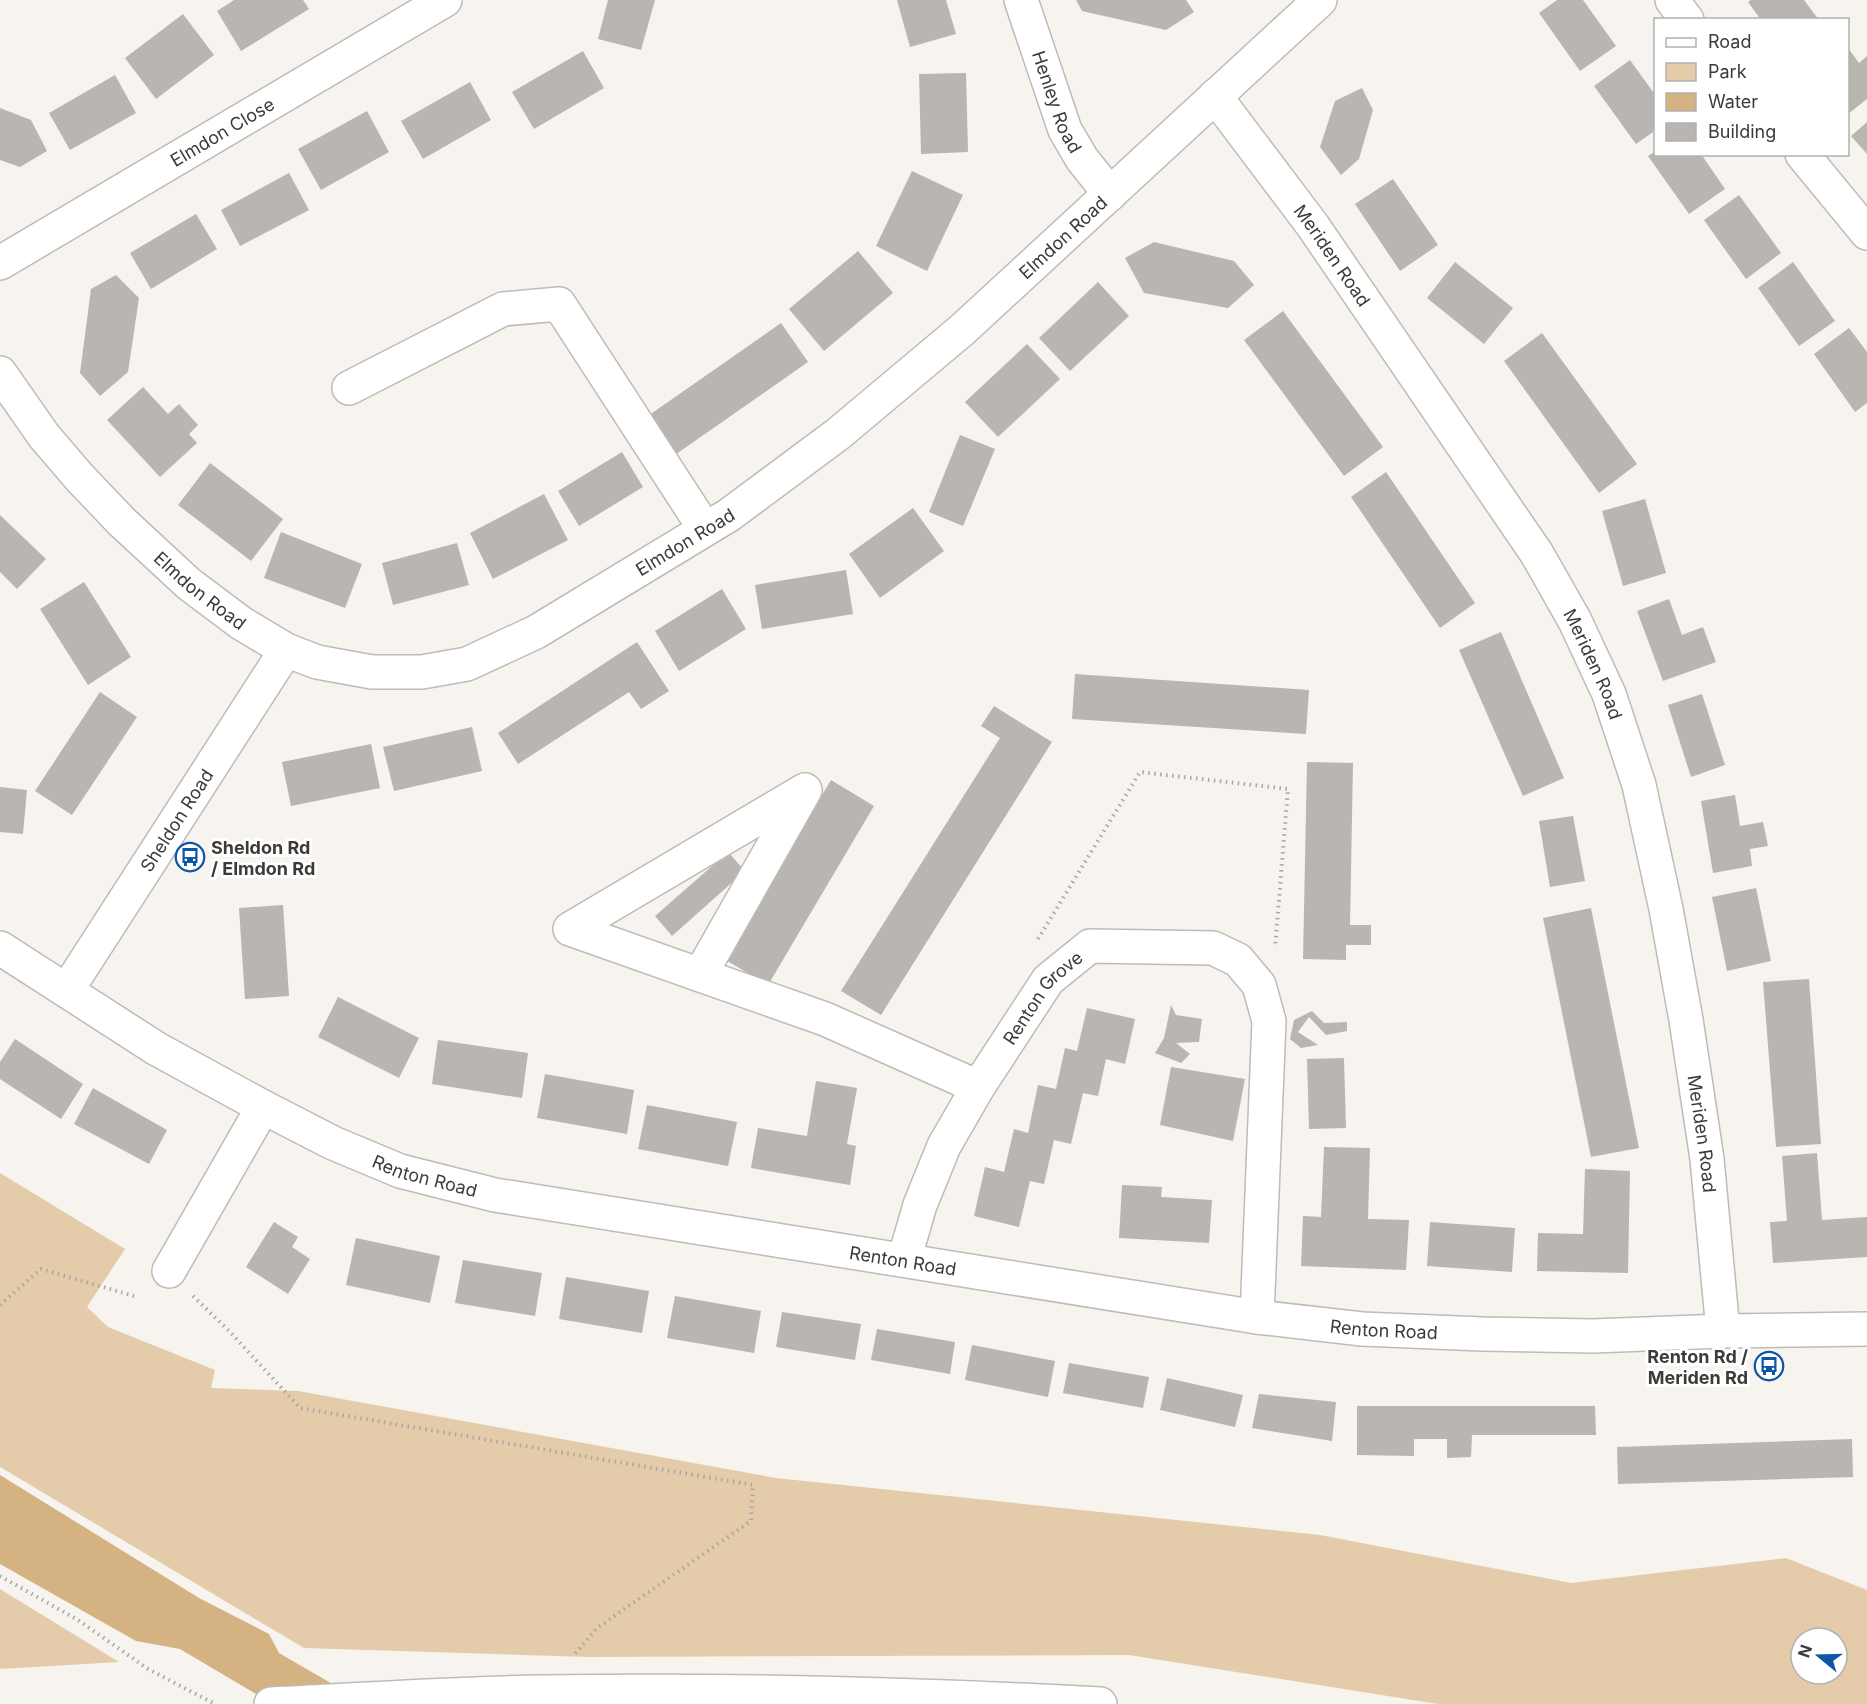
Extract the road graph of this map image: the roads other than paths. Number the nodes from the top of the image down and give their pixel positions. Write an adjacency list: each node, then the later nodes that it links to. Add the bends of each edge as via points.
1 (445, 0): 10 (street, Elmdon Close)
2 (1020, 0): 8 (street, Henley Road, via 1065,130)
3 (1320, 0): 6 (street, Elmdon Road)
4 (1672, 0): 5 (street)
5 (1685, 18)
6 (1215, 96): 8 (street, Elmdon Road); 24 (street, Meriden Road, via 1313,226 1537,554 1575,621 1609,694 1639,785 1686,1020 1707,1159)
7 (1804, 156): 9 (street)
8 (1110, 194): 13 (street, Elmdon Road, via 962,330 838,434)
9 (1867, 233)
10 (0, 262)
11 (0, 373): 14 (street, Elmdon Road, via 44,436 122,522 189,584)
12 (350, 388): 13 (street, via 503,309 560,304)
13 (705, 529): 14 (street, Elmdon Road, via 536,632 467,664 422,672 372,672 317,662)
14 (286, 650): 17 (street, Sheldon Road)
15 (0, 948): 17 (street, Renton Road)
16 (700, 975): 16 (street, via 570,929 805,790 770,852); 18 (street, via 825,1019)
17 (67, 990): 19 (street, Renton Road, via 157,1049)
18 (978, 1088): 20 (street, Renton Grove, via 944,1146 920,1205); 22 (street, Renton Grove, via 1048,980 1090,946 1213,948 1238,960 1259,985 1269,1021)
19 (263, 1107): 20 (street, Renton Road, via 391,1167 456,1186); 21 (street)
20 (904, 1260): 22 (street, Renton Road)
21 (169, 1271)
22 (1257, 1317): 24 (street, Renton Road, via 1362,1329 1482,1334 1593,1336)
23 (1867, 1329): 24 (street, Renton Road)
24 (1723, 1331)
25 (271, 1704): 26 (street, via 530,1692 746,1691)
26 (1100, 1704)

